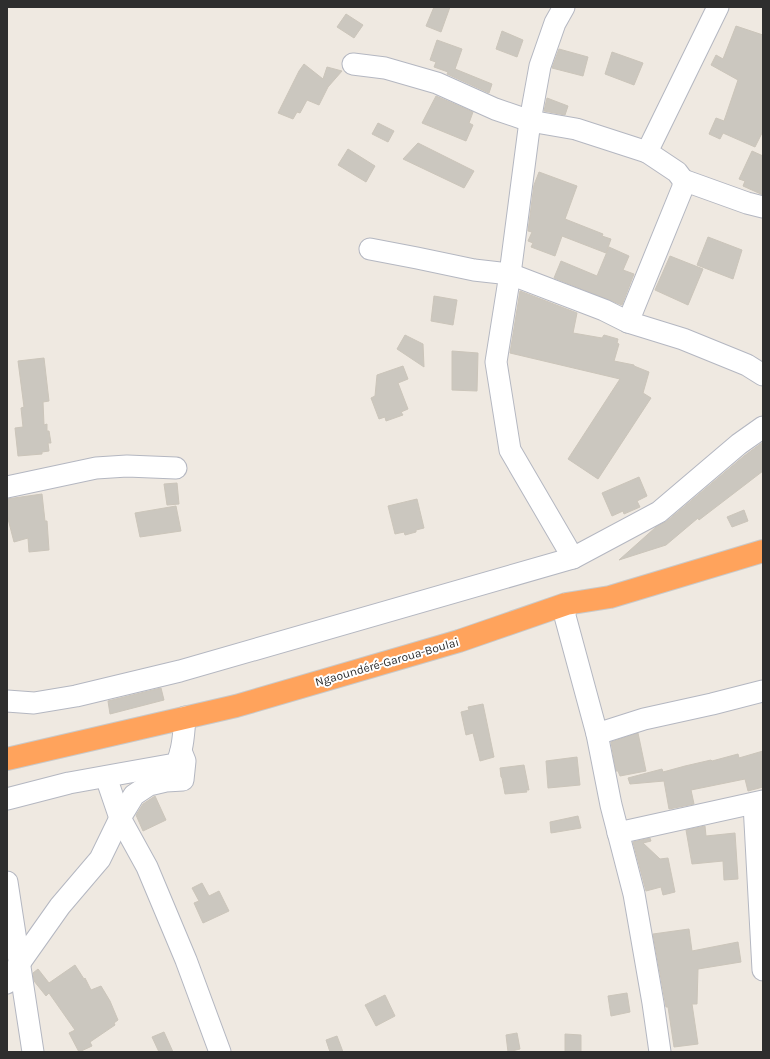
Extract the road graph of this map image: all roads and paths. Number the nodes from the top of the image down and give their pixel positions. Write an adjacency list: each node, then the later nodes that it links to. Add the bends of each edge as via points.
1 (564, 7): 4 (street, via 555,23 540,66)
2 (718, 7): 5 (street)
3 (353, 64): 4 (street, via 385,68 437,83 495,109)
4 (530, 121): 5 (street, via 576,128); 9 (street)
5 (647, 152): 6 (street, via 677,172)
6 (683, 180): 7 (street); 10 (street, via 679,199)
7 (763, 207)
8 (370, 249): 9 (street, via 474,270)
9 (510, 274): 10 (street, via 604,310); 16 (street, via 496,362 510,450)
10 (628, 322): 11 (street, via 690,342 747,365)
11 (763, 375)
12 (763, 427): 16 (street, via 659,512)
13 (176, 468): 14 (street, via 96,468)
14 (7, 487)
15 (763, 551): 17 (highway, Ngaoundéré-Garoua-Boulai, via 610,597)
16 (572, 558): 19 (street, via 180,671 76,696 34,703)
17 (566, 604): 20 (highway, Ngaoundéré-Garoua-Boulai, via 459,641 236,706); 21 (street, via 565,616)
18 (763, 691): 21 (street, via 644,719)
19 (7, 701)
20 (185, 717): 22 (street); 23 (highway, Ngaoundéré-Garoua-Boulai)
21 (597, 734): 28 (street)
22 (181, 751): 24 (street, via 175,764); 27 (street, via 184,761 183,780 149,785 134,795)
23 (7, 759)
24 (106, 777): 25 (street, via 69,783); 27 (street)
25 (7, 799)
26 (758, 803): 28 (street); 31 (street)
27 (120, 818): 30 (street, via 100,859 60,906); 34 (street, via 147,867 186,960)
28 (618, 833): 35 (street, via 634,894)
29 (7, 882): 30 (street)
30 (19, 964): 32 (street); 33 (street)
31 (763, 970)
32 (7, 983)
33 (33, 1052)
34 (220, 1052)
35 (660, 1052)

